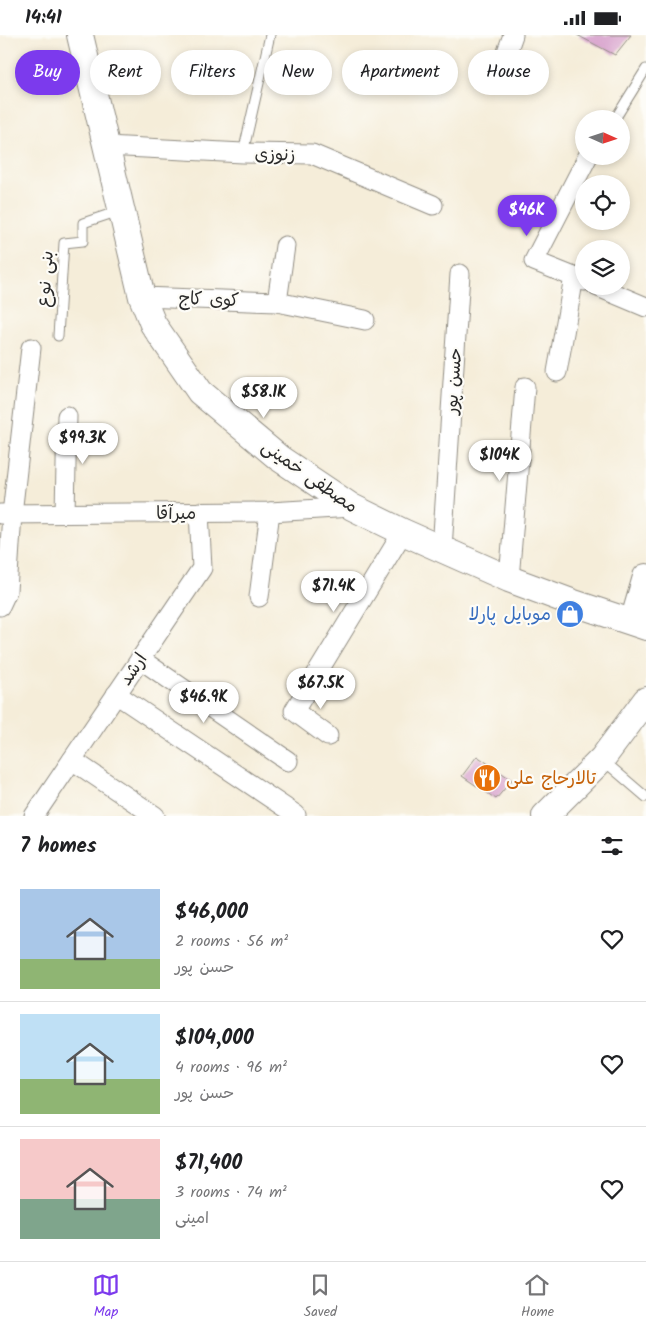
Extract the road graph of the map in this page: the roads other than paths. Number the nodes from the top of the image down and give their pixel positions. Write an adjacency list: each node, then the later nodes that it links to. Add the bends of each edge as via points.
1 (80, 35): 7 (main road, مصطفی خمینی)
2 (270, 35): 8 (lane)
3 (513, 35): 4 (street)
4 (508, 50)
5 (646, 69): 6 (lane)
6 (621, 110)
7 (106, 146): 8 (street, زنوزی); 11 (main road, مصطفی خمینی)
8 (242, 153): 10 (street, زنوزی, via 312,154)
9 (583, 165): 14 (street, via 534,261)
10 (433, 205)
11 (121, 210): 17 (main road, مصطفی خمینی); 21 (lane, بنی نوع, via 82,223 83,241 64,243)
12 (285, 246): 18 (street)
13 (460, 274): 32 (street, حسن پور)
14 (575, 277)
15 (575, 295): 23 (street)
16 (617, 295): 19 (street)
17 (142, 297): 18 (street, کوی کاج); 26 (main road, مصطفی خمینی, via 153,324 200,392 279,458)
18 (277, 302): 20 (street, کوی کاج)
19 (646, 307)
20 (365, 320)
21 (58, 336)
22 (32, 348): 30 (street)
23 (557, 373)
24 (525, 387): 34 (street)
25 (67, 416): 28 (street)
26 (352, 507): 27 (street, میرآقا); 31 (main road, مصطفی خمینی)
27 (270, 512): 29 (street, میرآقا); 35 (street)
28 (65, 513): 29 (street, میرآقا); 30 (street, میرآقا)
29 (199, 513): 38 (street, ارشد, via 202,568)
30 (6, 514): 36 (street, via 7,591)
31 (403, 532): 32 (main road, مصطفی خمینی); 41 (street, via 294,711)
32 (442, 549): 34 (main road, مصطفی خمینی)
33 (646, 577): 37 (main road)
34 (509, 579): 37 (main road, مصطفی خمینی)
35 (259, 597)
36 (0, 606)
37 (639, 625)
38 (140, 659): 39 (street, ارشد); 44 (street)
39 (116, 695): 43 (street, ارشد); 46 (street)
40 (646, 700): 42 (main road)
41 (328, 736)
42 (602, 759): 45 (lane); 49 (main road)
43 (72, 760): 47 (street, ارشد); 48 (street)
44 (288, 761)
45 (646, 797)
46 (296, 815)
47 (34, 816)
48 (154, 816)
49 (545, 816)

